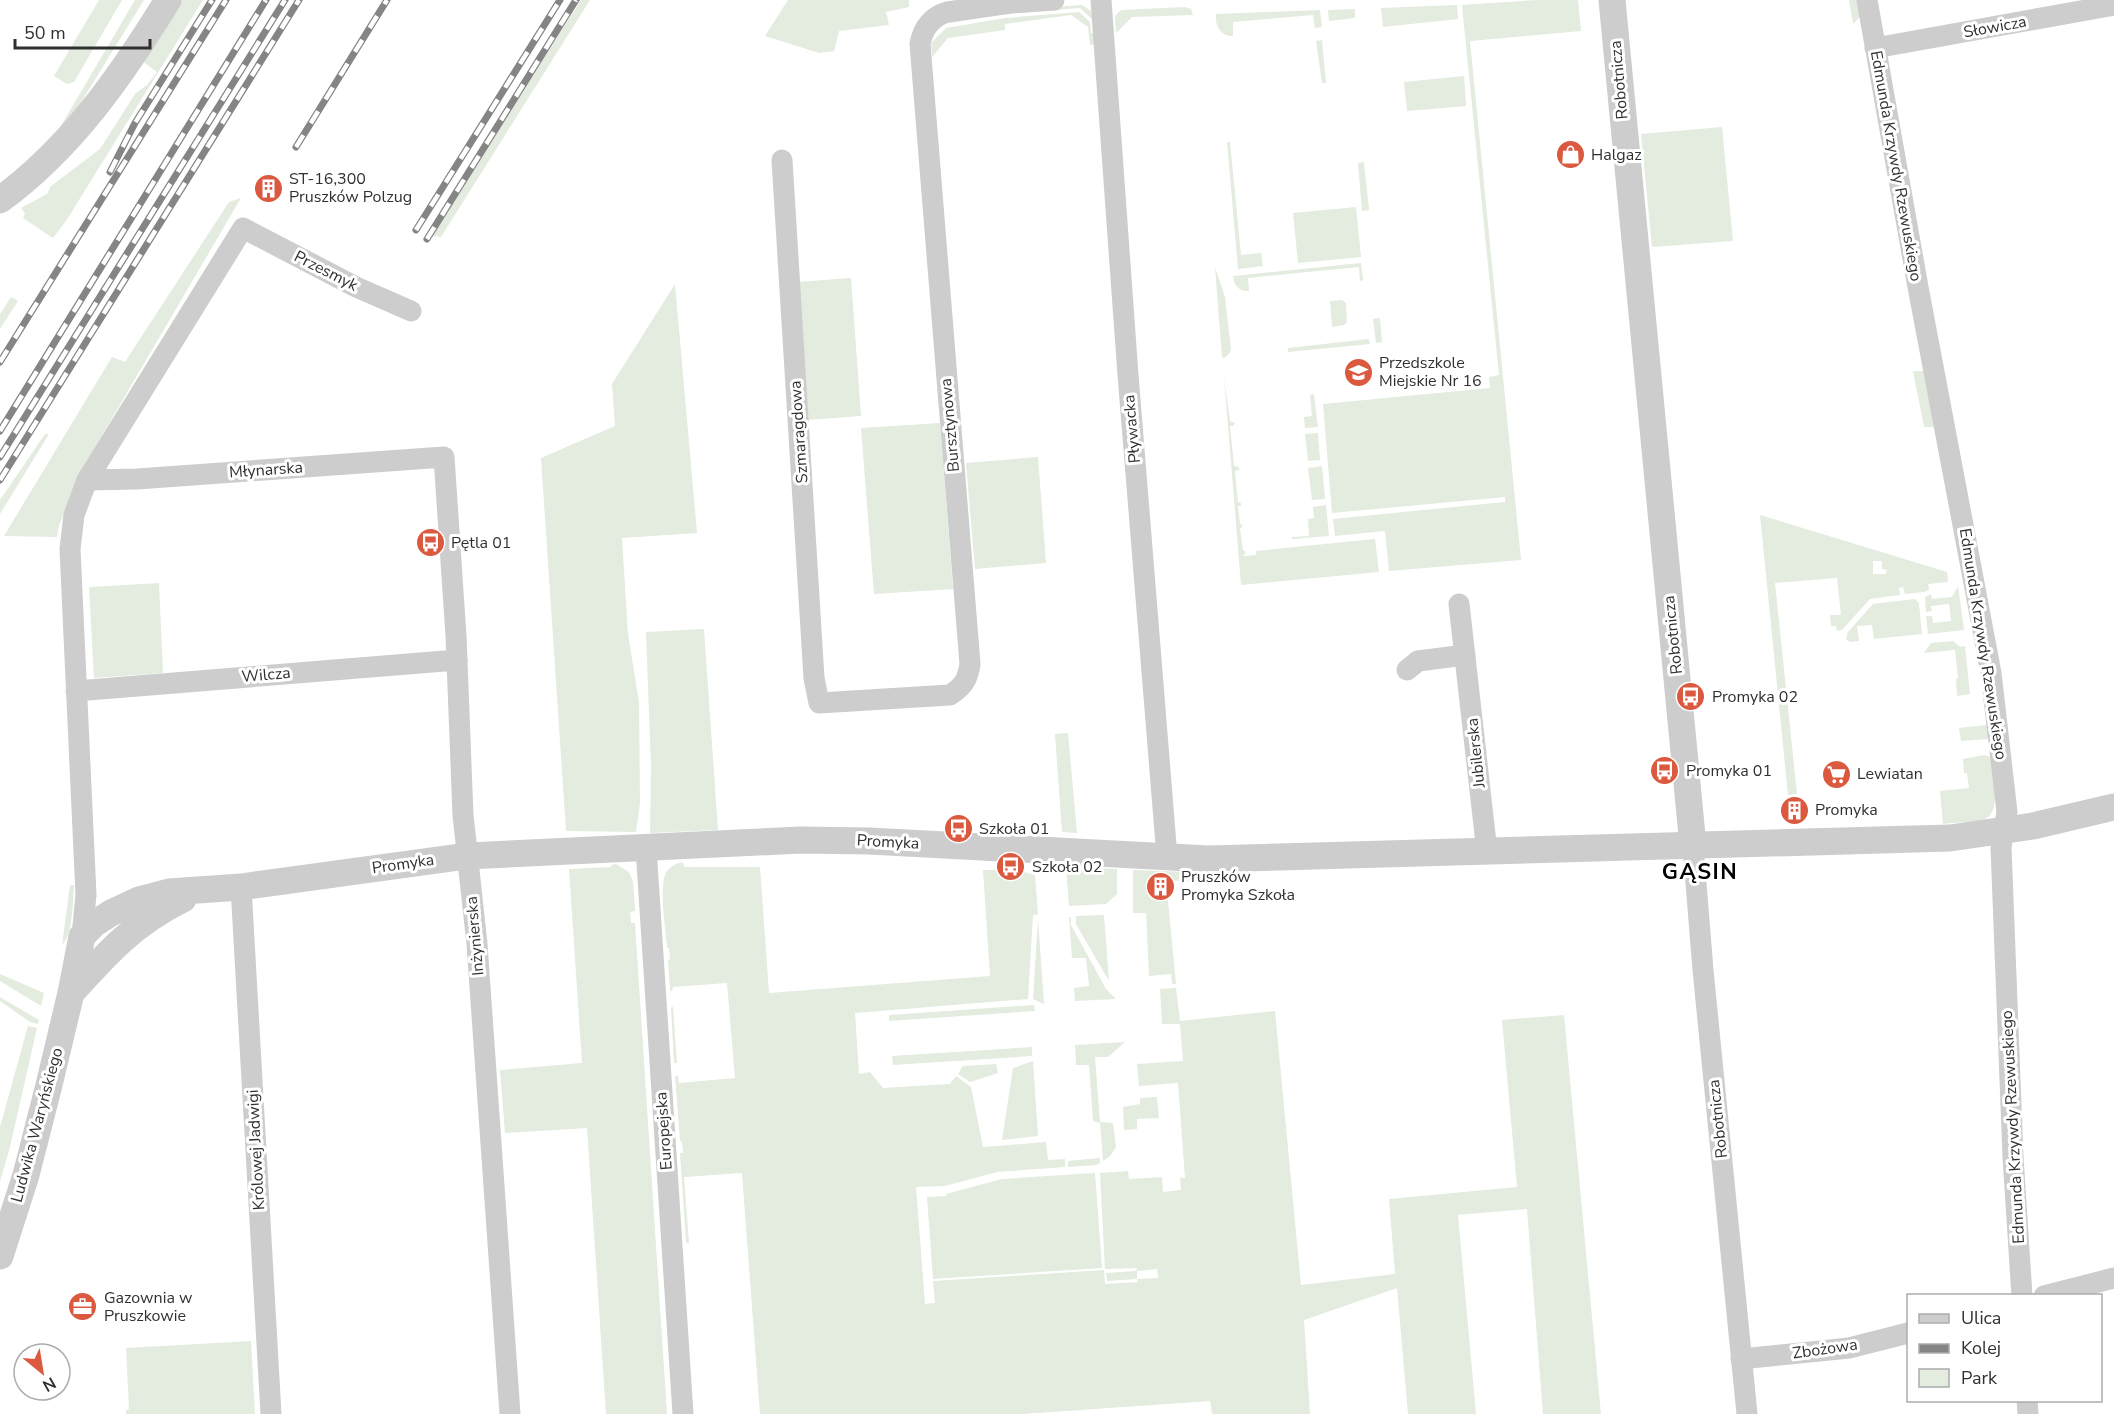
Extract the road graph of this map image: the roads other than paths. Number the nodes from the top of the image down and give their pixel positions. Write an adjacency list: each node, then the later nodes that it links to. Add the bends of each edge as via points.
1 (168, 0): 9 (street, via 90,114 48,159)
2 (1054, 0): 18 (street, Bursztynowa, via 947,12 932,20 922,35 921,63 970,664 966,682 950,695)
3 (1101, 0): 25 (street, Pływacka)
4 (1612, 0): 21 (street, Robotnicza)
5 (1867, 0): 7 (street, Edmunda Krzywdy Rzewuskiego)
6 (2114, 5): 7 (street, Słowicza)
7 (1875, 48): 20 (street, Edmunda Krzywdy Rzewuskiego, via 1991,673 2007,812)
8 (782, 160): 18 (street, Szmaragdowa, via 814,678)
9 (0, 200)
10 (411, 311): 12 (street, Przesmyk, via 243,228)
11 (444, 457): 12 (street, Młynarska); 15 (street, Inżynierska)
12 (87, 480): 17 (street, via 74,515 70,549)
13 (1460, 604): 14 (street, Jubilerska)
14 (1465, 655): 16 (street, via 1418,662); 23 (street, Jubilerska)
15 (457, 660): 17 (street, Wilcza); 24 (street, Inżynierska)
16 (1407, 670)
17 (76, 691): 28 (street, via 86,895)
18 (819, 703)
19 (2114, 807): 20 (street, Promyka)
20 (2004, 832): 21 (street, Promyka, via 1950,838); 33 (street, Edmunda Krzywdy Rzewuskiego, via 2001,847)
21 (1693, 846): 23 (street, Promyka); 36 (street, Robotnicza)
22 (646, 848): 24 (street, Promyka); 25 (street, Promyka, via 869,840); 39 (street, Europejska)
23 (1487, 852): 25 (street, Promyka)
24 (467, 856): 26 (street, Promyka); 38 (street, Inżynierska, via 477,944)
25 (1167, 857)
26 (240, 887): 27 (street, Promyka); 37 (street, Królowej Jadwigi)
27 (200, 890): 28 (street, Promyka, via 169,892 139,900 111,913); 29 (street, Promyka, via 140,923)
28 (82, 936): 29 (street)
29 (71, 993): 30 (street, Ludwika Waryńskiego, via 26,1175)
30 (6, 1218): 31 (street, Ludwika Waryńskiego)
31 (0, 1256)
32 (2114, 1278): 34 (street)
33 (2022, 1294)
34 (2052, 1294)
35 (1907, 1333): 36 (street, Zbożowa, via 1849,1348)
36 (1741, 1359): 40 (street, Robotnicza)
37 (271, 1414)
38 (510, 1414)
39 (682, 1414)
40 (1747, 1414)

